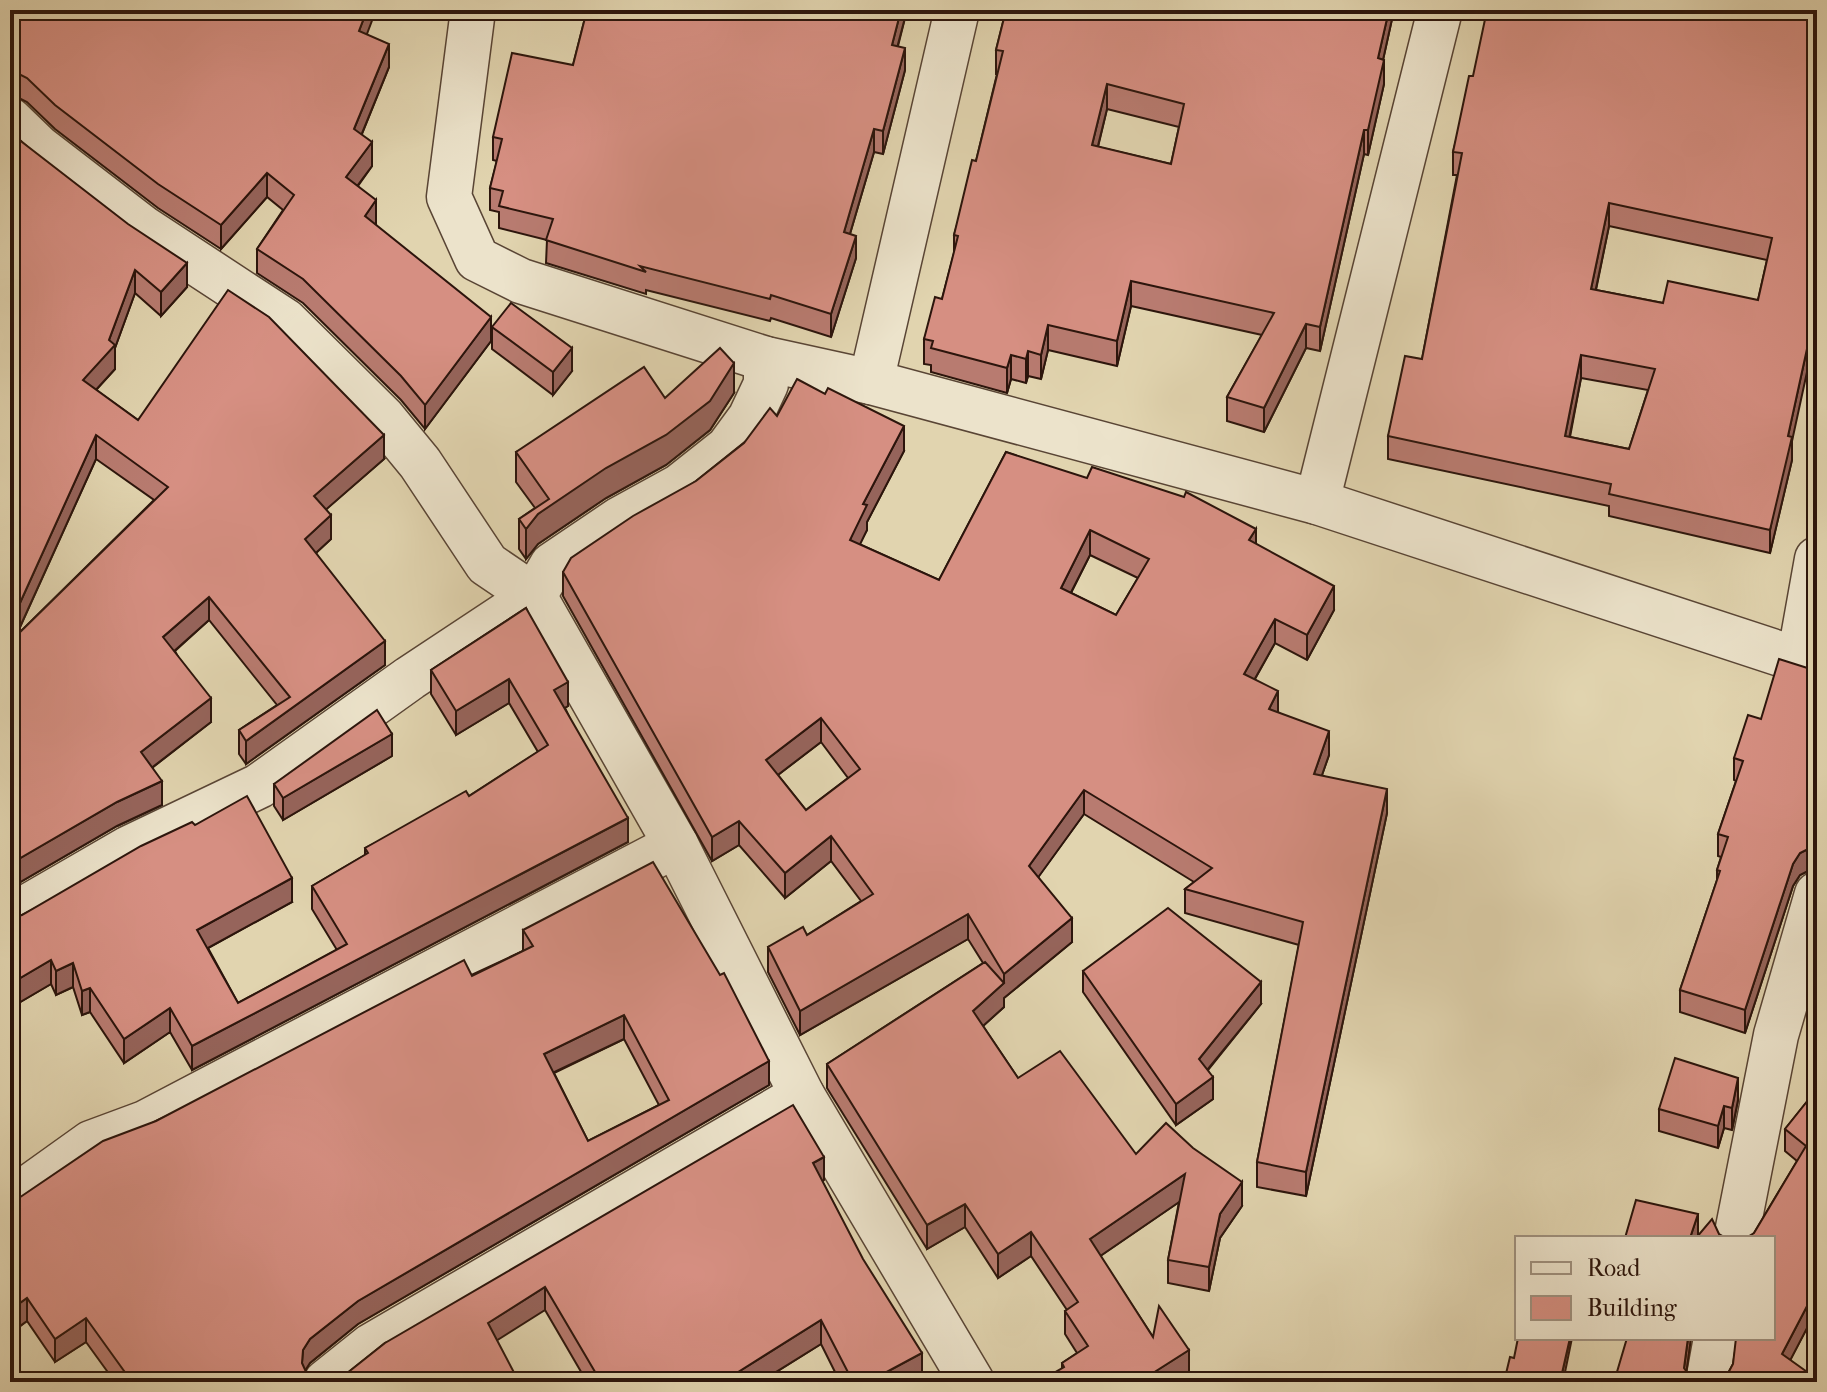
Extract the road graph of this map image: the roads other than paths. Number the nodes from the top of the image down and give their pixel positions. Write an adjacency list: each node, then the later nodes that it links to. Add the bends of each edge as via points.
1 (473, 10): 5 (street, via 449,197 477,259 521,281)
2 (957, 10): 6 (street)
3 (1440, 10): 7 (street)
4 (10, 120): 9 (street, via 143,228 285,321 383,418 420,463 487,564)
5 (766, 359): 6 (street); 9 (street, via 766,384 728,448 680,486 552,565)
6 (871, 382): 7 (street)
7 (1317, 502): 10 (street)
8 (1817, 559): 10 (street)
9 (534, 596): 11 (street); 13 (street, via 259,786 129,848)
10 (1808, 652)
11 (676, 845): 14 (street); 15 (street, via 145,1123 91,1143)
12 (1817, 894): 16 (street, via 1776,1035)
13 (10, 917)
14 (802, 1095): 18 (street, via 371,1346); 19 (street)
15 (10, 1201)
16 (1736, 1236)
17 (1716, 1340): 20 (street)
18 (326, 1382)
19 (972, 1382)
20 (1708, 1382)

